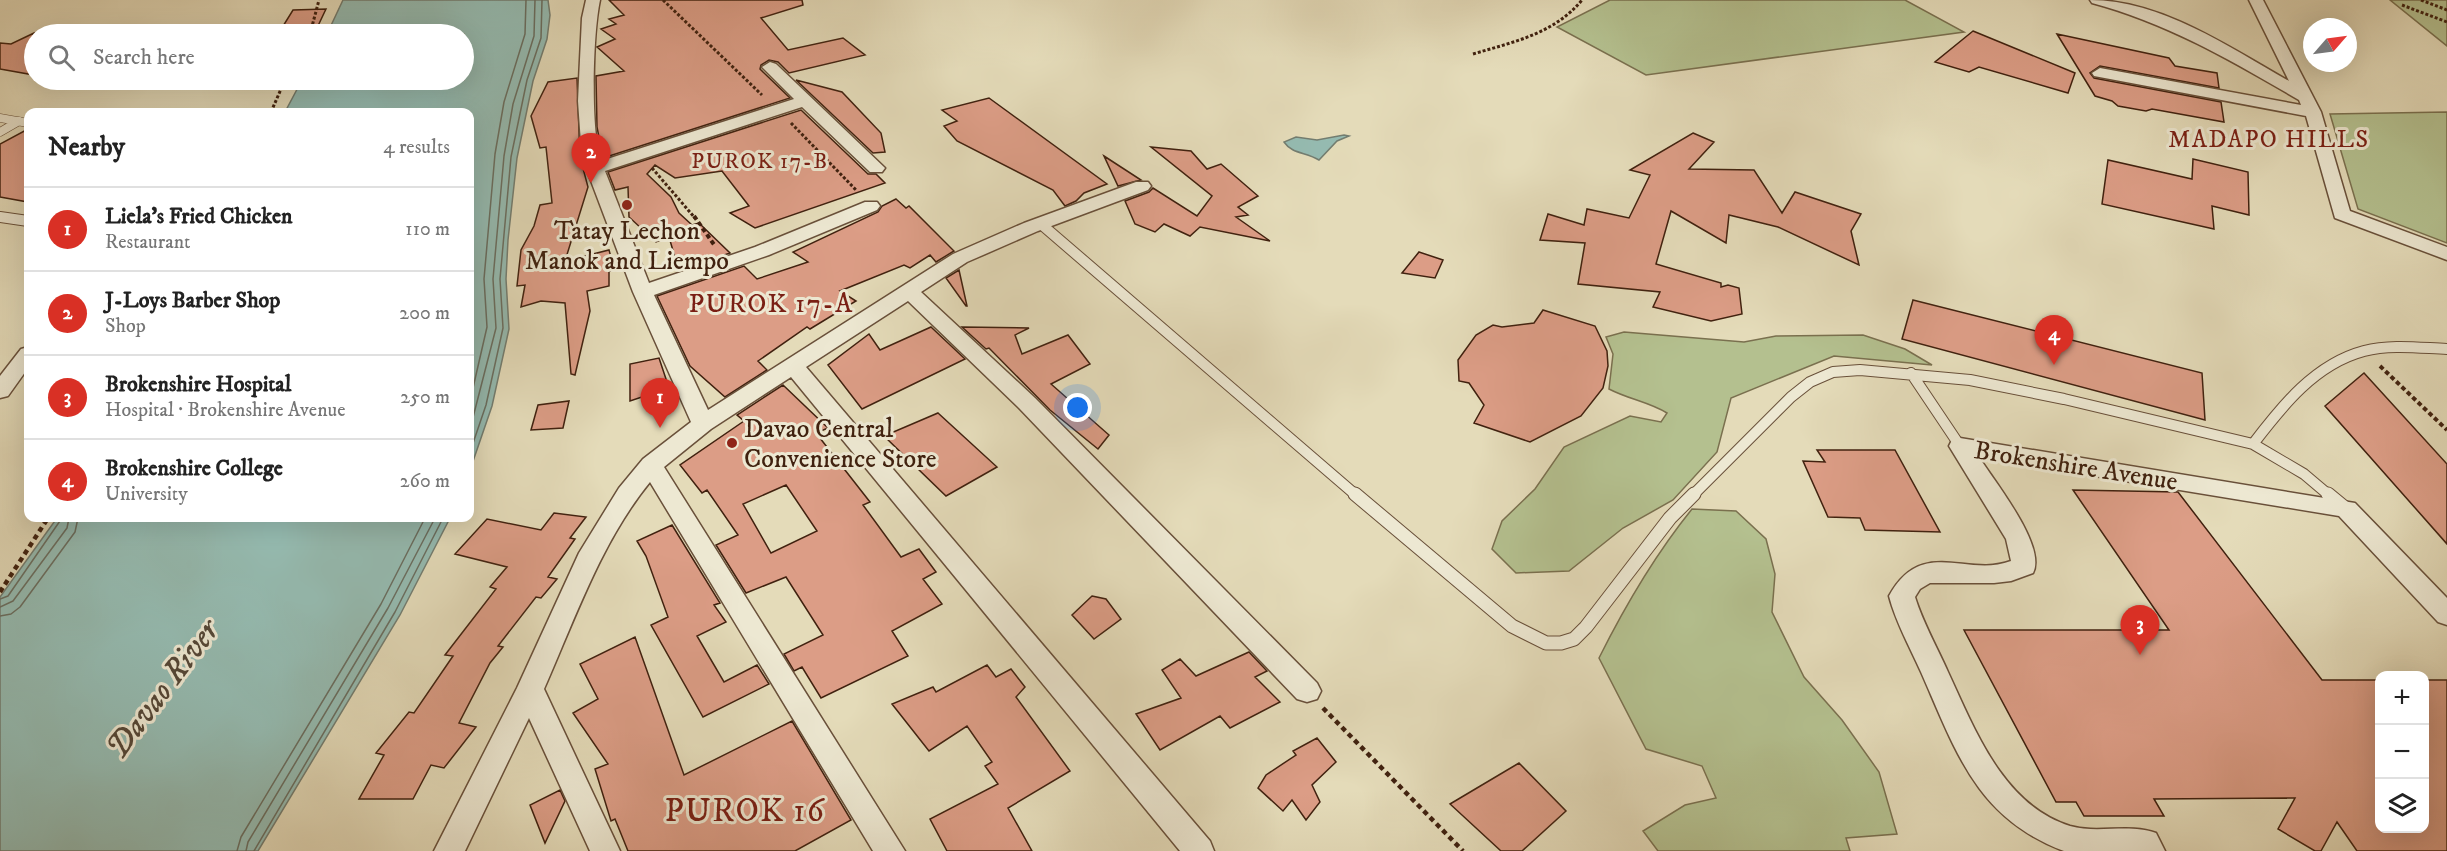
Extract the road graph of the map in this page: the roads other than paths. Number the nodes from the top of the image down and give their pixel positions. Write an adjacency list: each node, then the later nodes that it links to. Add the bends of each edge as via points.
1 (593, 0): 12 (street, via 586,101)
2 (2097, 0): 7 (street, via 2162,20)
3 (2256, 0): 7 (street)
4 (770, 67): 6 (street)
5 (2100, 73): 7 (street)
6 (806, 100): 11 (street); 12 (street)
7 (2310, 105): 18 (street, via 2342,214)
8 (0, 118): 9 (lane)
9 (24, 122): 10 (lane)
10 (0, 132)
11 (876, 168)
12 (595, 169): 20 (street)
13 (1142, 186): 17 (street)
14 (871, 206): 20 (street)
15 (0, 217): 16 (lane)
16 (24, 220)
17 (1041, 224): 19 (street, via 960,258); 24 (lane, via 1512,626 1546,643 1574,639 1670,518 1810,382 1833,372)
18 (2447, 254)
19 (909, 291): 23 (street); 33 (street, via 1027,403)
20 (643, 292): 26 (street)
21 (2447, 349): 27 (lane, via 2364,351 2335,364 2302,386)
22 (24, 359): 25 (street)
23 (794, 367): 26 (street); 39 (street)
24 (1911, 373): 27 (lane, via 2064,399); 28 (lane)
25 (0, 391)
26 (703, 424): 29 (street)
27 (2253, 444): 30 (lane, via 2304,474)
28 (1960, 446): 30 (street, Brokenshire Avenue); 34 (street, Brokenshire Avenue, via 2018,538 2024,566 2002,574 1951,570 1922,576 1905,588 1905,606 1969,750 1989,781 2007,801 2044,829)
29 (651, 465): 32 (street, via 627,494 588,560); 38 (street)
30 (2346, 509): 31 (street)
31 (2447, 615)
32 (530, 689): 36 (street); 37 (street)
33 (1307, 691)
34 (2086, 846): 35 (street, Brokenshire Avenue)
35 (2148, 847)
36 (449, 851)
37 (605, 851)
38 (890, 851)
39 (1199, 851)

